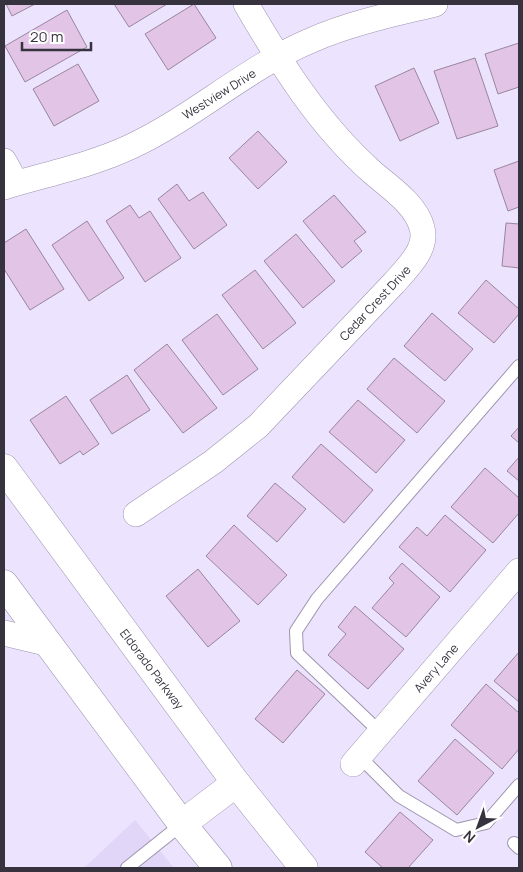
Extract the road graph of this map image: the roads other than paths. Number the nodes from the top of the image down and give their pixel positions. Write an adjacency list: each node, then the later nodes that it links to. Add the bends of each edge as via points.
1 (246, 4): 3 (street, Cedar Crest Drive)
2 (435, 4): 3 (street, Westview Drive, via 354,25 311,40)
3 (278, 58): 5 (street, Westview Drive, via 132,146 103,159); 8 (street, Cedar Crest Drive, via 320,116 369,170 417,215 423,243 413,262 258,426 213,462)
4 (4, 161): 5 (street)
5 (10, 185)
6 (519, 366): 13 (lane, via 317,599 296,631 297,652)
7 (4, 468): 15 (main road, Eldorado Parkway)
8 (136, 514)
9 (519, 571): 13 (street, Avery Lane)
10 (4, 584): 12 (main road)
11 (4, 633): 12 (street)
12 (46, 643): 17 (main road)
13 (381, 733): 14 (street, Avery Lane)
14 (356, 761): 16 (lane, via 399,796 456,830 486,823)
15 (236, 783): 17 (main road); 20 (main road, Eldorado Parkway)
16 (519, 785)
17 (182, 824): 18 (lane); 19 (main road)
18 (131, 867)
19 (218, 868)
20 (304, 868)

